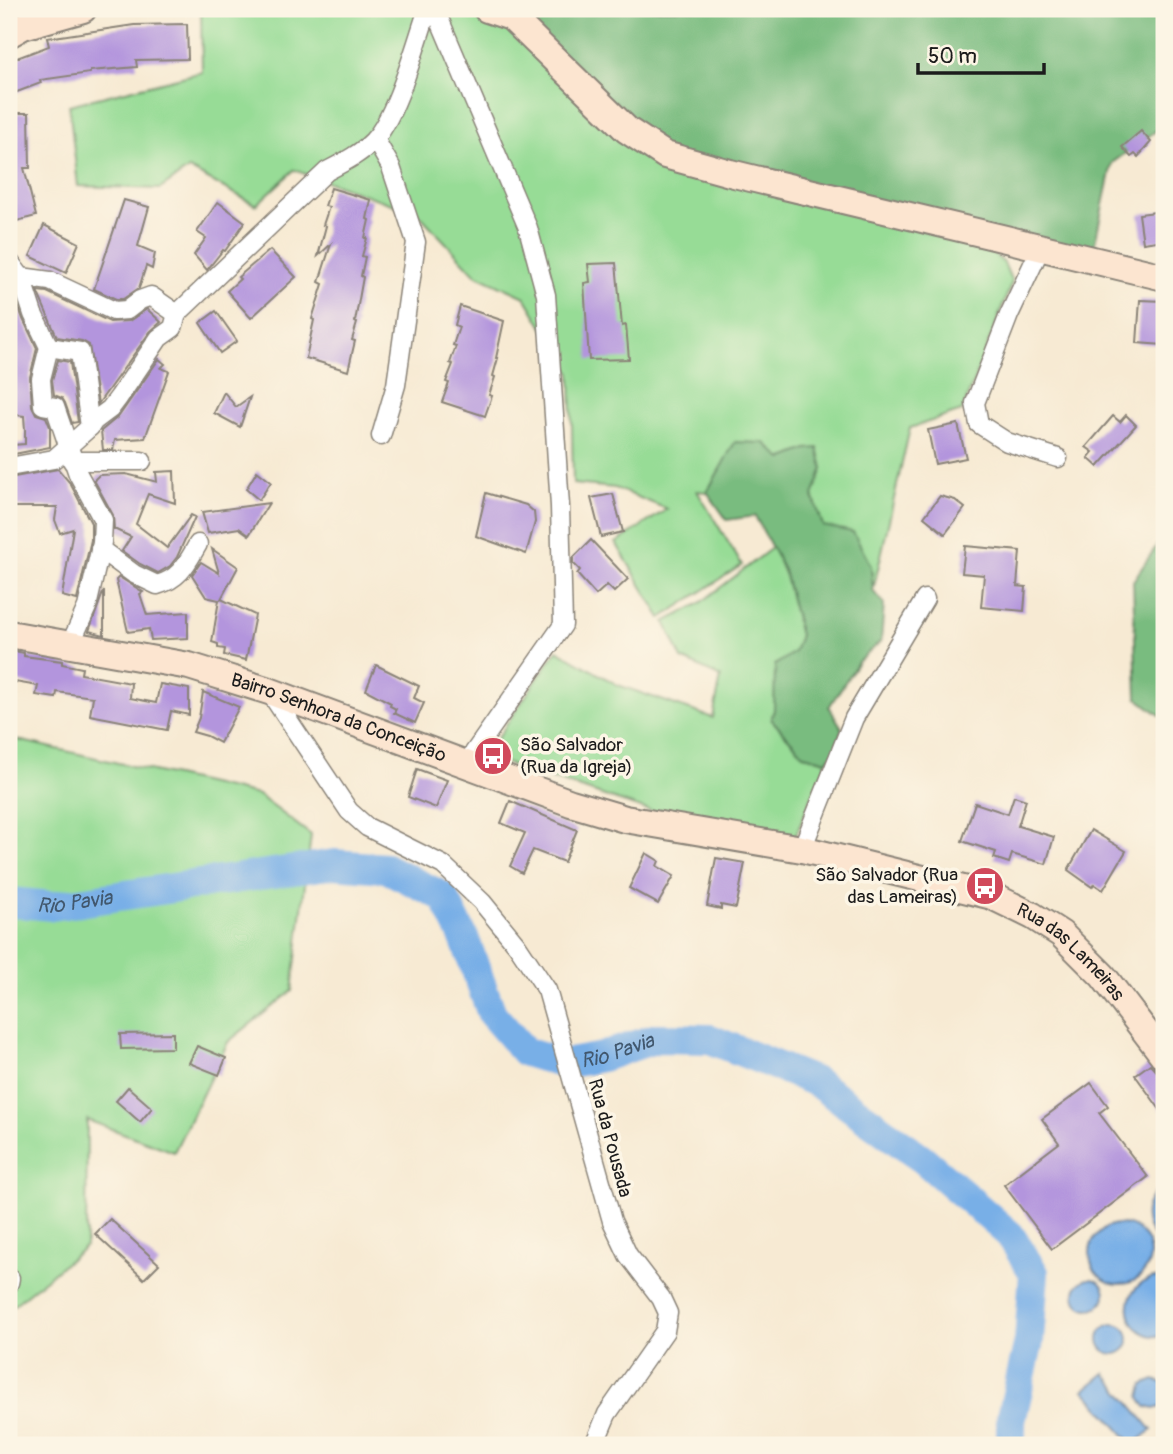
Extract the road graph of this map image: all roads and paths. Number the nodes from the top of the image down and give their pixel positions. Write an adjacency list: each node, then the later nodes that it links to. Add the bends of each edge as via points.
1 (83, 9): 5 (street)
2 (428, 9): 6 (street, via 396,101)
3 (435, 9): 27 (street, via 528,228 546,295 560,506 563,625)
4 (487, 9): 7 (street, via 511,17 627,130 664,155)
5 (9, 34)
6 (375, 138): 11 (street, via 357,155 327,171); 14 (street, via 391,167 416,242 396,385)
7 (1041, 247): 10 (street); 16 (street, via 975,403 979,424 1007,442)
8 (9, 261): 9 (street)
9 (21, 277): 11 (street, via 50,281 114,311 127,310 151,296); 12 (street)
10 (1164, 277)
11 (177, 314): 13 (street, via 173,328 159,338 110,409)
12 (50, 347): 13 (street, via 80,352); 15 (street, via 41,379 43,405 55,407)
13 (90, 428): 15 (street)
14 (381, 436)
15 (70, 454): 17 (street); 18 (street); 20 (street, via 103,520)
16 (1058, 458)
17 (142, 461)
18 (9, 467)
19 (198, 544): 20 (street, via 180,573 157,585)
20 (100, 548): 23 (street, via 87,607)
21 (925, 600): 29 (street, via 854,718)
22 (9, 634): 23 (street, Bairro Senhora da Conceição)
23 (70, 645): 24 (street, Bairro Senhora da Conceição, via 189,666)
24 (269, 691): 25 (street, Bairro Senhora da Conceição); 26 (street, Rua da Pousada)
25 (312, 708): 26 (street); 27 (street, Bairro Senhora da Conceição)
26 (305, 746): 31 (street, Rua da Pousada, via 349,811 367,827 443,865 482,902 547,990 611,1221 668,1313 664,1331 607,1414)
27 (466, 764): 28 (street, Bairro Senhora da Conceição, via 625,819)
28 (705, 832): 29 (street, Rua das Lameiras)
29 (802, 849): 30 (street, Rua das Lameiras, via 982,893 1033,916 1061,934 1103,976)
30 (1164, 1056)
31 (594, 1445)

